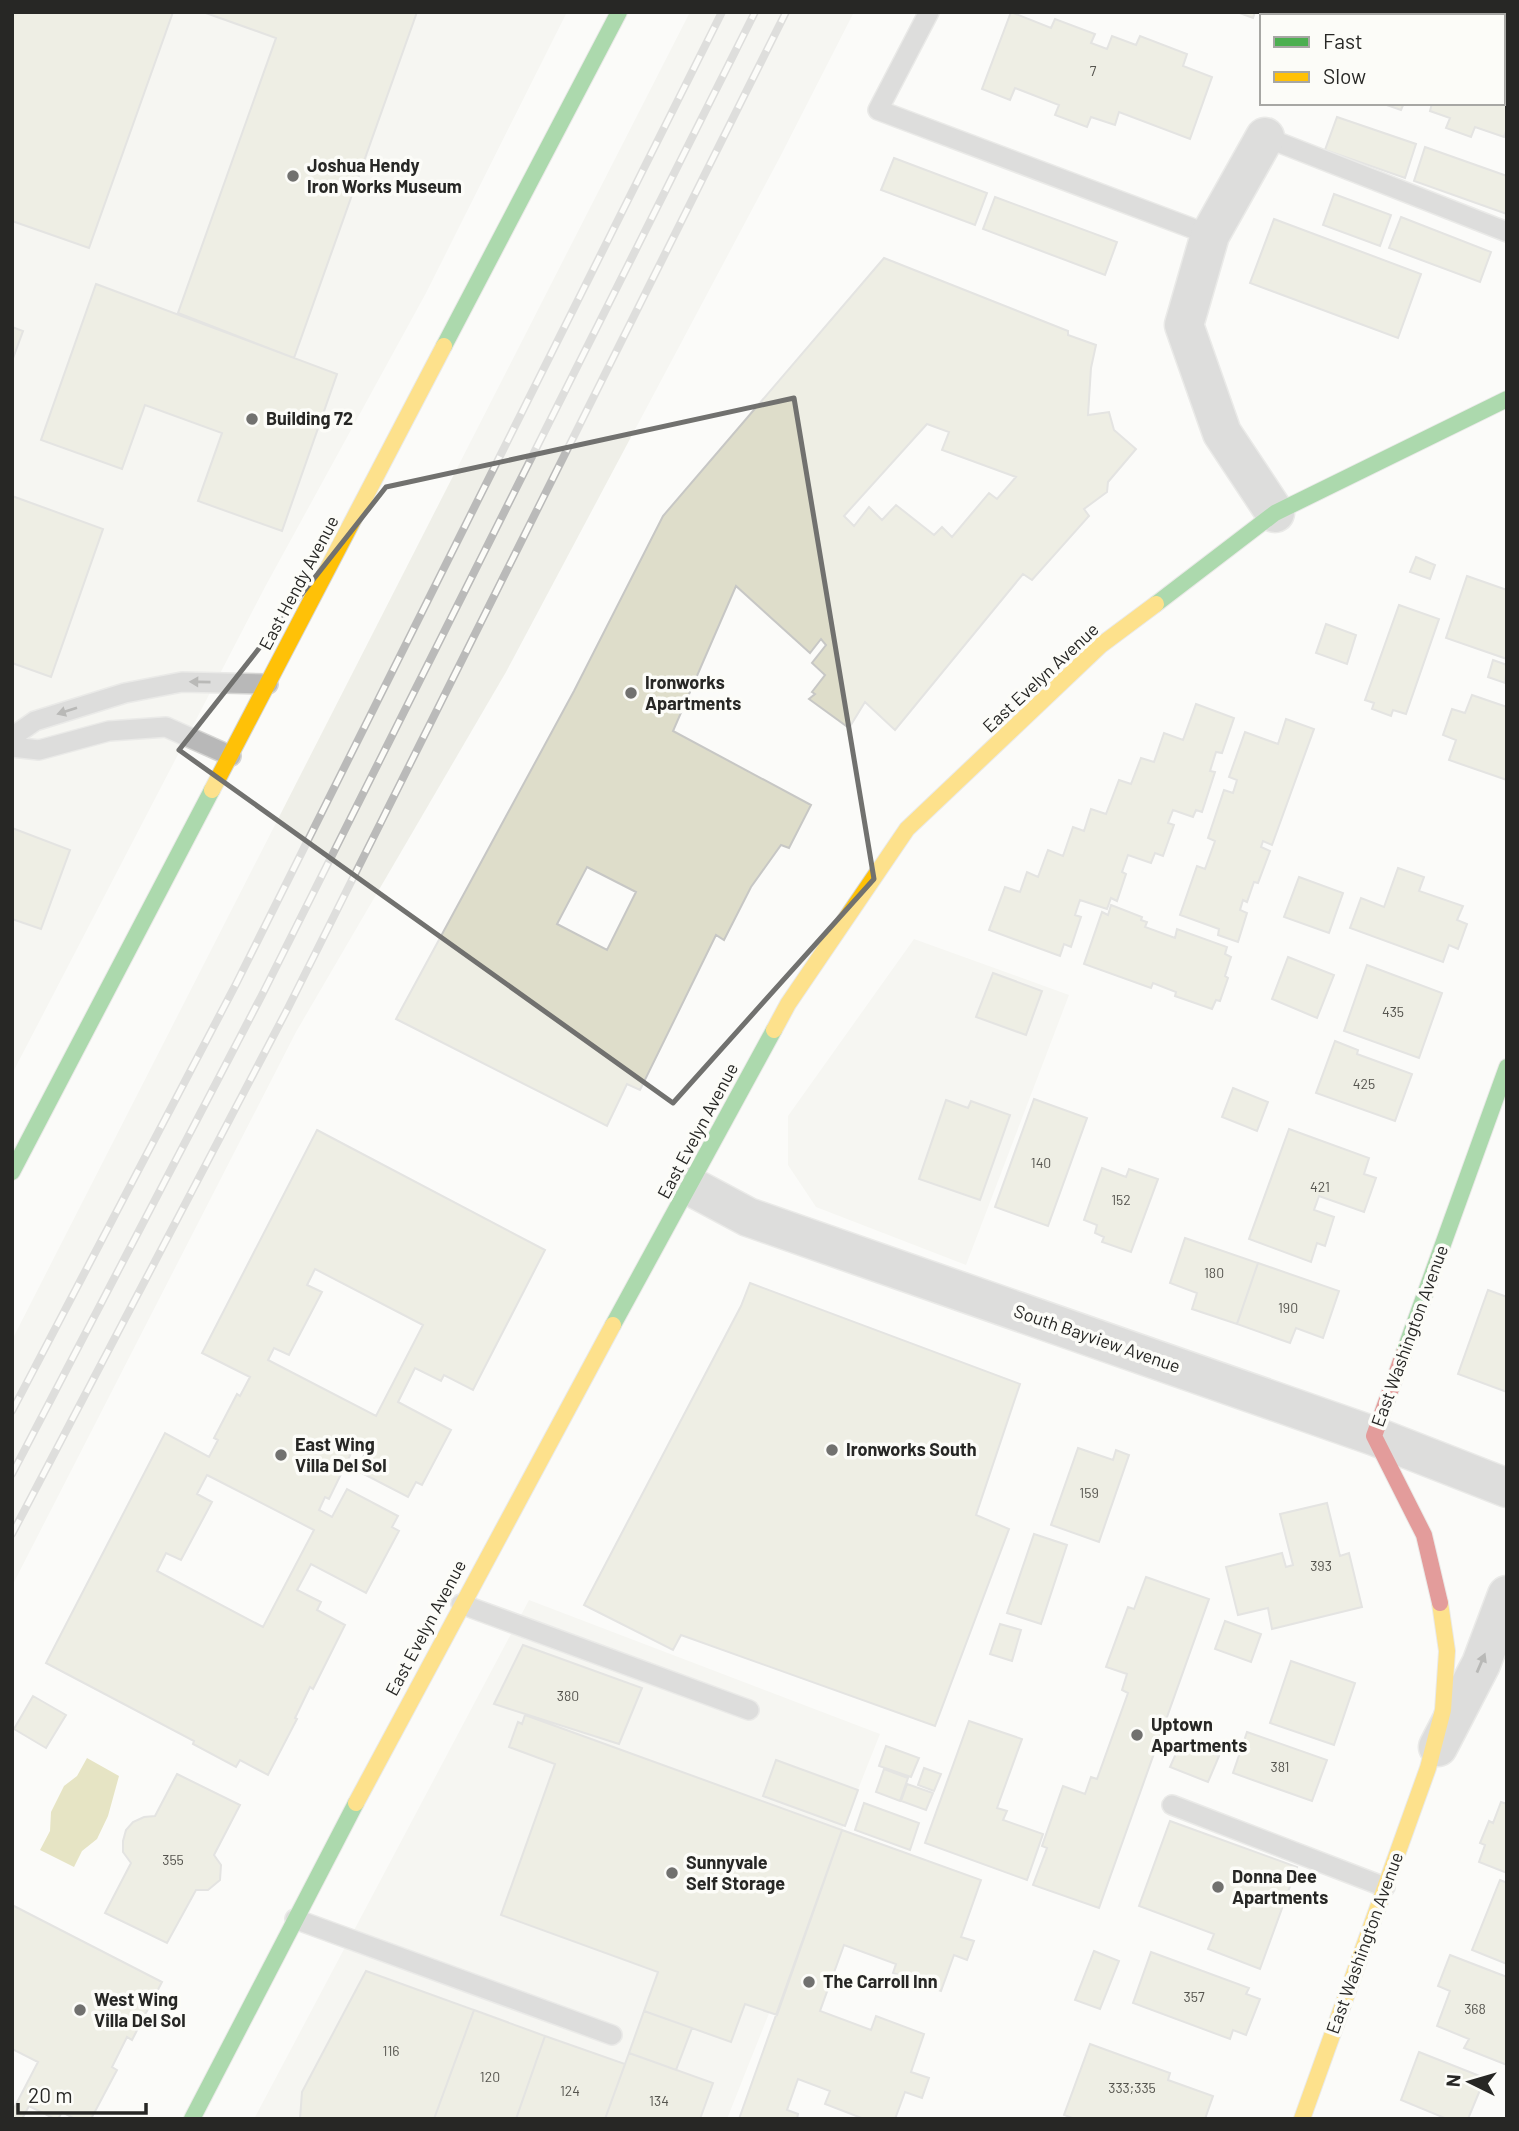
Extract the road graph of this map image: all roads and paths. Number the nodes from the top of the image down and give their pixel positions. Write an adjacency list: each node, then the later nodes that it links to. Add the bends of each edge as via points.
1 (619, 12): 8 (street, East Hendy Avenue)
2 (929, 12): 5 (lane, via 878,110)
3 (1265, 137): 4 (lane); 5 (street)
4 (1507, 232)
5 (1210, 235): 7 (street, via 1184,325 1222,433)
6 (1507, 399): 7 (street, East Evelyn Avenue)
7 (1275, 513): 14 (street, East Evelyn Avenue, via 1101,645 907,830 788,1004)
8 (268, 684): 9 (lane, one-way to 9, via 182,682 125,693 34,721); 11 (street, East Hendy Avenue)
9 (12, 737)
10 (12, 747): 11 (lane, via 39,750 109,731 166,727)
11 (232, 756): 13 (street, East Hendy Avenue)
12 (1507, 1068): 15 (street, East Washington Avenue)
13 (12, 1172)
14 (690, 1186): 15 (street, South Bayview Avenue, via 748,1217); 18 (street, East Evelyn Avenue)
15 (1374, 1436): 16 (street, South Bayview Avenue); 20 (street, East Washington Avenue, via 1424,1535 1438,1592 1447,1651 1443,1710)
16 (1507, 1488)
17 (1507, 1595): 20 (street, East Washington Avenue, one-way to 17, via 1481,1664)
18 (461, 1604): 19 (lane); 23 (street, East Evelyn Avenue)
19 (749, 1710)
20 (1428, 1768): 22 (street, East Washington Avenue)
21 (1172, 1805): 22 (lane)
22 (1385, 1886): 26 (street, East Washington Avenue)
23 (295, 1919): 24 (lane); 25 (street, East Evelyn Avenue)
24 (612, 2035)
25 (192, 2119)
26 (1302, 2119)

